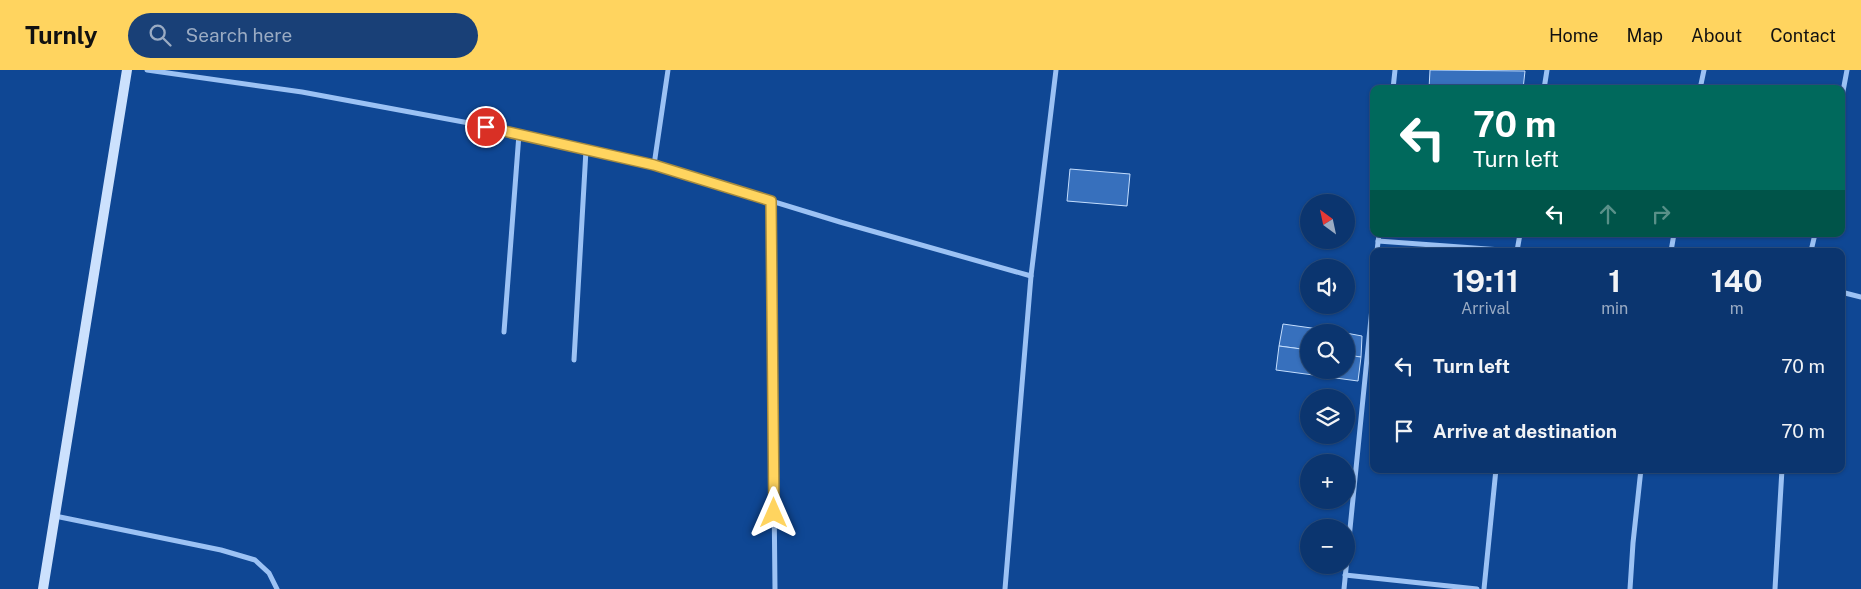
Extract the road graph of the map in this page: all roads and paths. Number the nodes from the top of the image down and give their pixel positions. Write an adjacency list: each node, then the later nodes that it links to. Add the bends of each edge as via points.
1 (127, 70): 30 (street)
2 (147, 70): 13 (street, via 302,92)
3 (668, 70): 15 (street)
4 (1056, 70): 21 (street)
5 (1395, 70): 9 (street)
6 (1547, 70): 10 (street)
7 (1704, 70): 11 (street)
8 (1847, 70): 12 (street)
9 (1394, 85)
10 (1545, 85)
11 (1701, 85)
12 (1844, 85)
13 (520, 134): 14 (street); 25 (street)
14 (586, 150): 15 (street); 26 (street)
15 (654, 165): 16 (street)
16 (771, 201): 21 (street); 35 (street)
17 (1379, 237): 18 (street)
18 (1378, 241): 19 (street); 20 (street)
19 (1377, 248)
20 (1475, 248)
21 (1031, 276): 36 (street)
22 (1845, 293): 23 (street)
23 (1861, 297)
24 (1370, 327): 31 (street)
25 (504, 332)
26 (574, 360)
27 (1496, 473): 39 (street)
28 (1641, 473): 40 (street)
29 (1782, 473): 41 (street)
30 (55, 516): 33 (street); 34 (street, via 255,560 269,573)
31 (1351, 519)
32 (1345, 574): 37 (street); 38 (street)
33 (43, 589)
34 (277, 589)
35 (774, 589)
36 (1005, 589)
37 (1344, 589)
38 (1477, 589)
39 (1484, 589)
40 (1630, 589)
41 (1776, 589)

